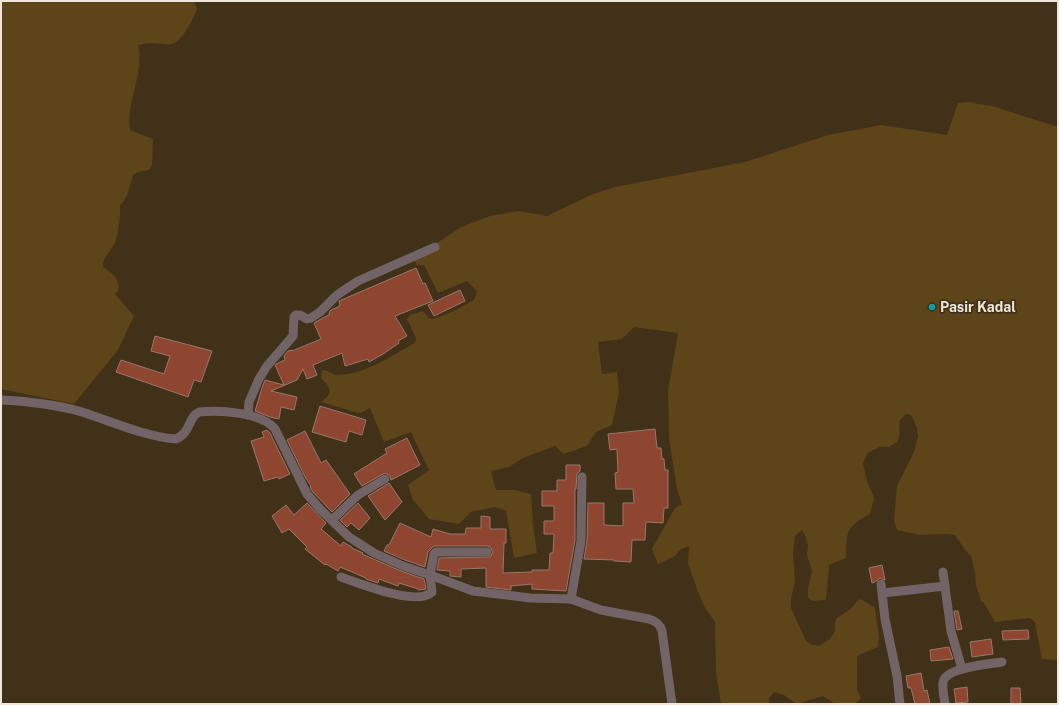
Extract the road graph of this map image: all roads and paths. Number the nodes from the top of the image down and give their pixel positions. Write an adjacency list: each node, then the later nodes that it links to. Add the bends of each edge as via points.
1 (435, 247): 3 (street, via 358,281 311,318 294,317 293,336 259,379 249,402)
2 (1, 400): 3 (street, via 64,407 156,436 176,439 186,432 193,417 199,412)
3 (248, 415): 6 (street, via 272,425 307,494)
4 (582, 476): 14 (street, via 581,541)
5 (385, 478): 6 (street, via 358,495)
6 (332, 520): 9 (street, via 349,537 374,553)
7 (487, 552): 9 (street, via 436,552)
8 (943, 572): 12 (street)
9 (430, 575): 10 (street, via 432,592 427,596 411,597 397,596); 14 (street, via 473,591 530,598)
10 (341, 577)
11 (881, 584): 13 (street)
12 (945, 586): 13 (street); 16 (street, via 951,631)
13 (883, 593): 18 (street)
14 (571, 599): 17 (street, via 601,610 648,619 659,624)
15 (1002, 662): 16 (street)
16 (962, 669): 19 (street, via 950,673 943,681)
17 (672, 704)
18 (900, 704)
19 (945, 704)

